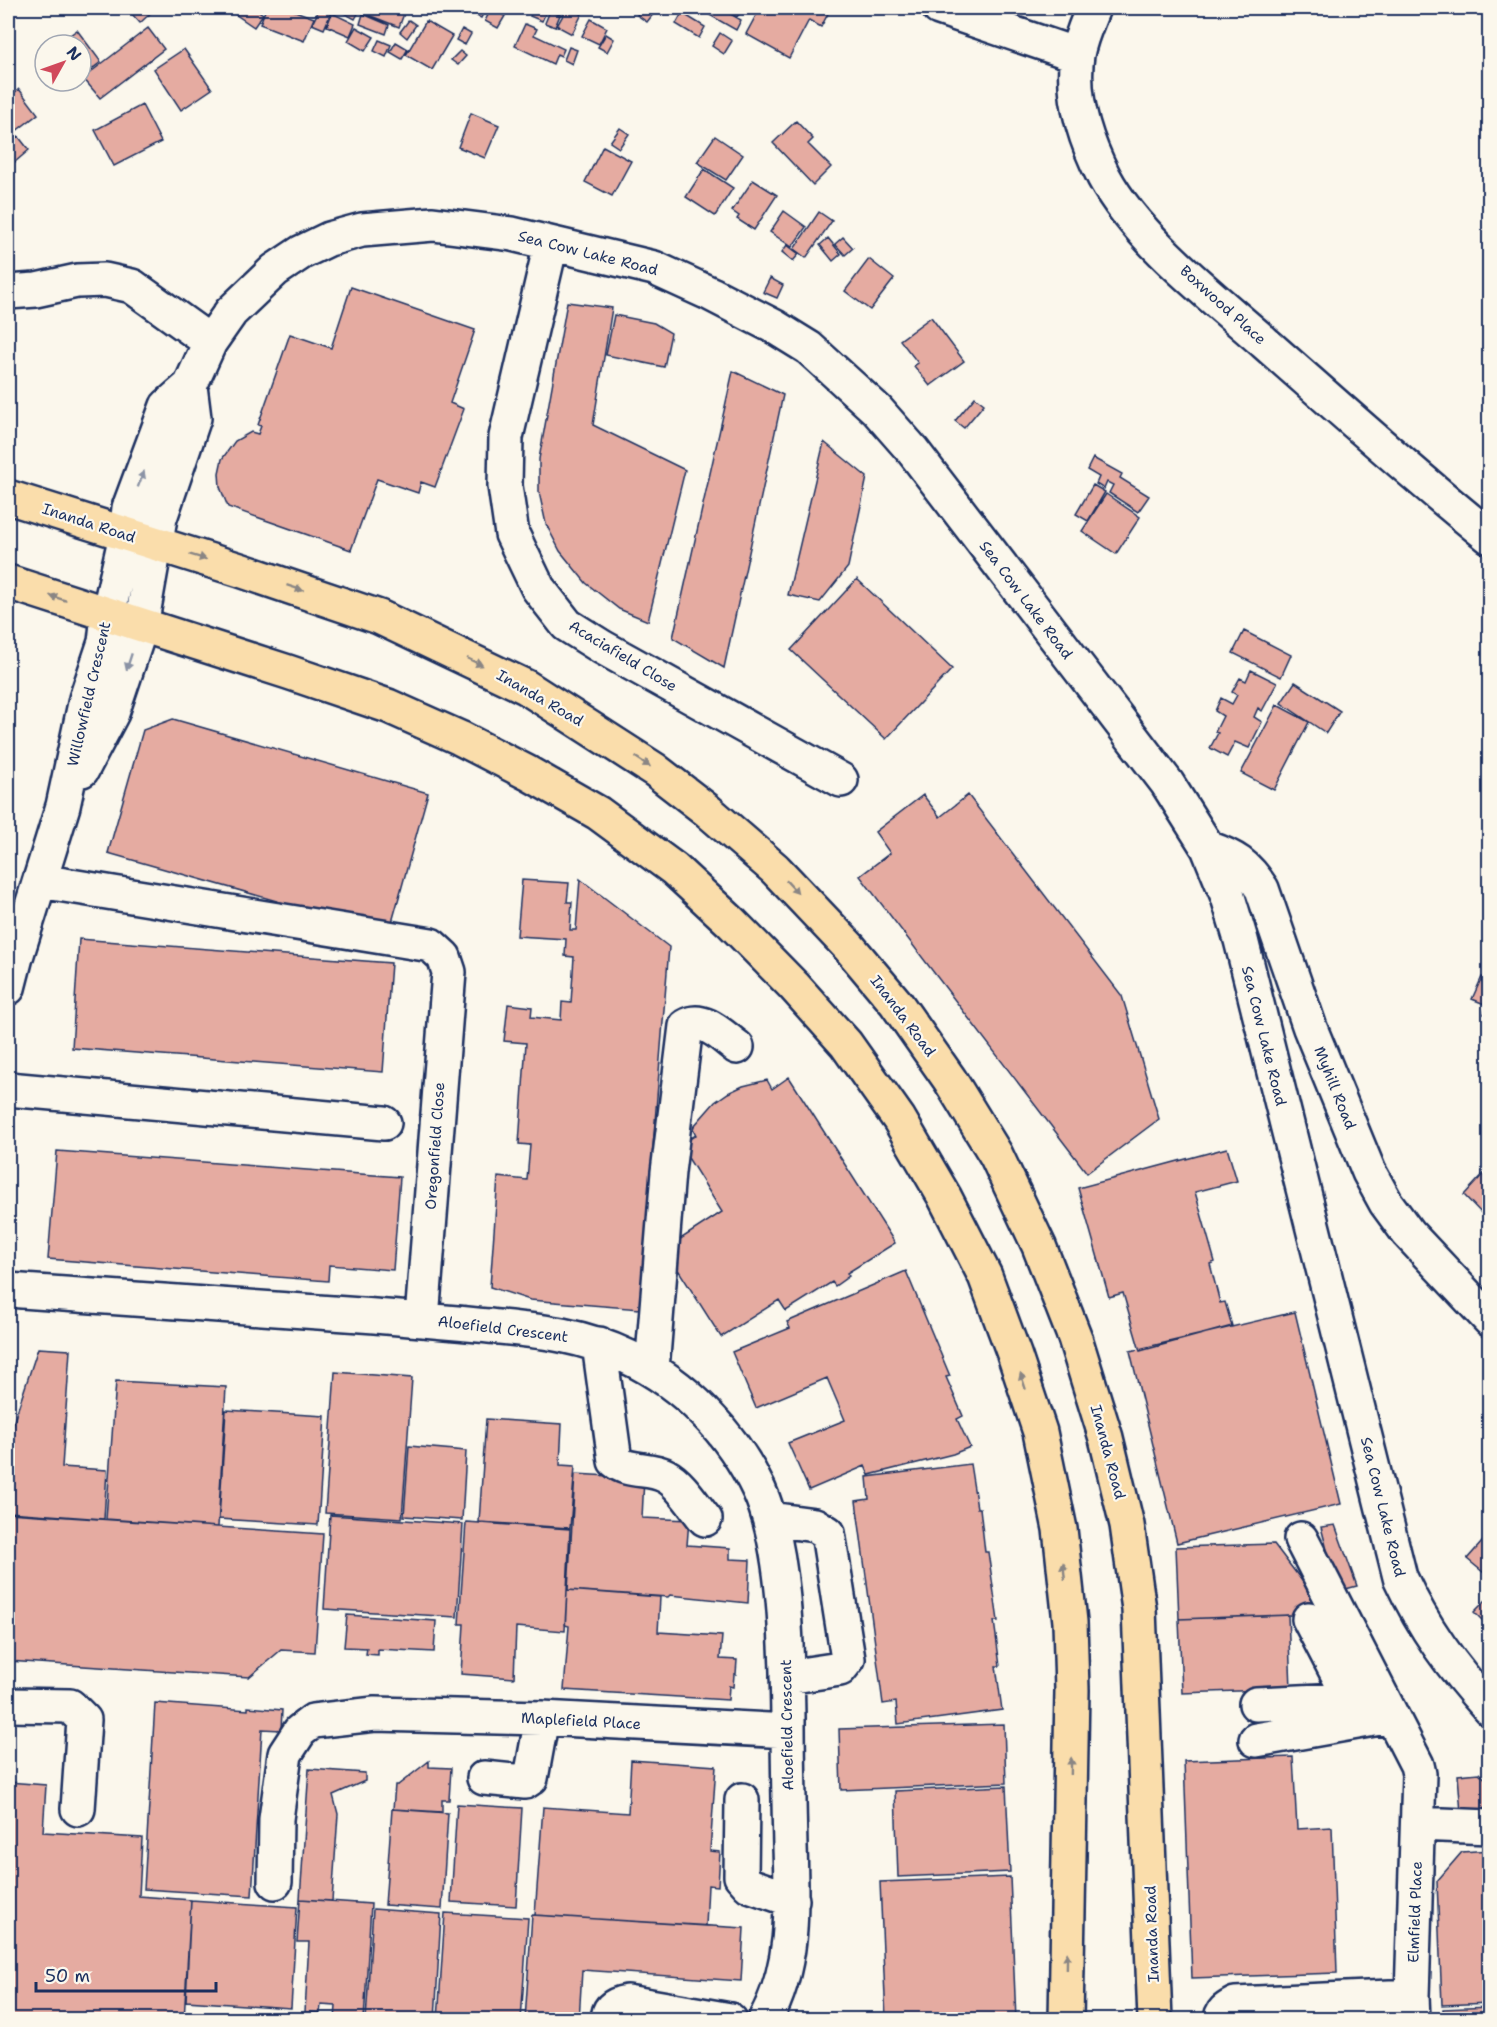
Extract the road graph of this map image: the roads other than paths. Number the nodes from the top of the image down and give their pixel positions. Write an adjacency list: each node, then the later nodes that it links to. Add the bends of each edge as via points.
1 (939, 8): 3 (street)
2 (1093, 8): 3 (street, Boxwood Place)
3 (1077, 55): 8 (street, Boxwood Place, via 1079,111 1091,149 1128,214 1199,285)
4 (550, 244): 6 (street, Sea Cow Lake Road, via 513,234 433,224 362,230 329,239 302,252 267,277 231,312); 13 (street, Acaciafield Close, via 506,437 505,486 512,534 538,588 567,625 602,648); 15 (street, Sea Cow Lake Road, via 674,276 775,327 809,348 842,377 920,460 1167,783)
5 (8, 292): 6 (street, via 36,291 77,281 105,280 132,286)
6 (210, 342): 9 (street, Willowfield Crescent, via 190,386 194,418 160,518)
7 (8, 497): 9 (main road, Inanda Road)
8 (1490, 537)
9 (141, 540): 11 (street, Willowfield Crescent); 12 (street, Willowfield Crescent); 50 (main road, Inanda Road, one-way to 50, via 389,622 526,687 655,770 775,869 849,947 950,1080 996,1155 1039,1246 1075,1338 1106,1438 1127,1525 1140,1609)
10 (8, 582): 11 (main road, one-way to 10)
11 (108, 615): 12 (main road); 14 (street, Willowfield Crescent, via 105,642 86,699)
12 (141, 626): 14 (street, Willowfield Crescent, one-way to 14, via 112,713); 49 (main road, one-way to 12, via 1072,1690 1070,1622 1060,1529 1040,1432 985,1276 899,1119 846,1044 762,954 674,869 598,813 470,742 388,706)
13 (841, 780)
14 (63, 806): 16 (street, Willowfield Crescent)
15 (1208, 848): 23 (street, Myhill Road, via 1243,865 1262,889 1310,1028 1369,1172 1386,1203 1408,1233); 34 (street, Sea Cow Lake Road, via 1240,940 1400,1578 1437,1645)
16 (40, 881): 17 (street, Willowfield Crescent); 22 (street, Oregonfield Close, via 437,948 449,972)
17 (8, 988)
18 (737, 1047): 25 (street, via 704,1023 686,1026 668,1172)
19 (8, 1089): 20 (street)
20 (384, 1123)
21 (8, 1290): 22 (street, Aloefield Crescent)
22 (422, 1319): 24 (street, Aloefield Crescent, via 561,1333)
23 (1490, 1320)
24 (599, 1344): 25 (street, Aloefield Crescent); 26 (street, via 615,1461 670,1478)
25 (652, 1369): 27 (street, Aloefield Crescent, via 682,1390 714,1421 743,1462)
26 (705, 1519)
27 (770, 1519): 30 (street, Aloefield Crescent, via 778,1565); 30 (street, via 816,1525 828,1533 848,1659 840,1669)
28 (1301, 1539): 33 (street, via 1355,1642)
29 (1310, 1619): 33 (street)
30 (787, 1677): 36 (street, Aloefield Crescent)
31 (1256, 1704): 33 (street)
32 (8, 1705): 40 (street, via 70,1706 80,1713 84,1720)
33 (1374, 1705): 37 (street); 41 (street, Elmfield Place, via 1417,1765)
34 (1490, 1709)
35 (542, 1718): 36 (street, Maplefield Place); 38 (street, via 531,1778 525,1782); 43 (street, Maplefield Place, via 375,1714 313,1721 300,1731 285,1754 276,1819)
36 (788, 1731): 44 (street, Aloefield Crescent)
37 (1256, 1740)
38 (484, 1778)
39 (742, 1800): 44 (street, via 743,1879 749,1885)
40 (78, 1809)
41 (1418, 1814): 42 (street); 45 (street, Elmfield Place)
42 (1490, 1827)
43 (274, 1882)
44 (792, 1900): 48 (street, Aloefield Crescent, via 789,1952 782,1982)
45 (1412, 2008): 51 (street, via 1235,2004 1225,2009)
46 (608, 2019): 47 (street, via 611,2007 627,2002)
47 (730, 2019)
48 (765, 2019)
49 (1066, 2019)
50 (1155, 2019)
51 (1221, 2019)

